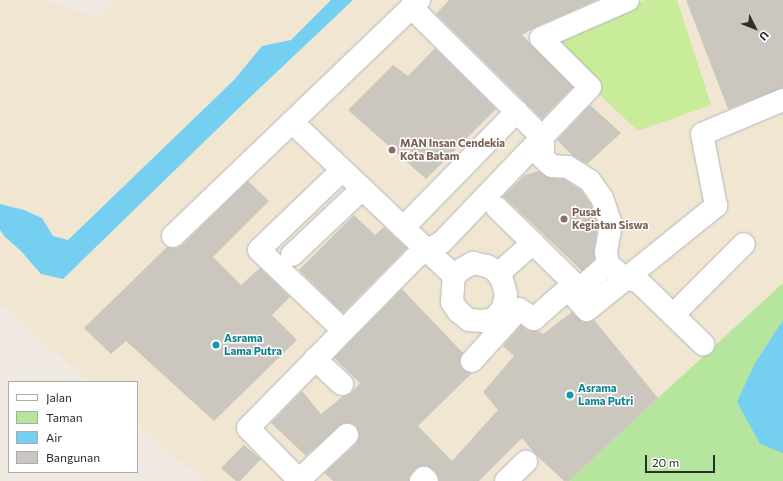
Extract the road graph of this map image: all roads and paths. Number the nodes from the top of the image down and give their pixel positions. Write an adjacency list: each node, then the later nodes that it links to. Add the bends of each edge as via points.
1 (628, 0): 6 (street, via 541,38 590,87)
2 (415, 4): 4 (street); 5 (street)
3 (783, 100): 19 (street, via 702,134 716,206)
4 (517, 111): 6 (street); 10 (street)
5 (292, 122): 8 (street); 11 (street)
6 (543, 138): 14 (street, via 442,242); 16 (street, via 543,158 552,166 568,167 590,181 602,198 611,224 606,252)
7 (335, 177): 21 (street, via 259,250)
8 (362, 189): 10 (street); 15 (street)
9 (497, 208): 12 (street)
10 (403, 228): 14 (street)
11 (173, 236)
12 (533, 242): 16 (street, via 580,289); 17 (street)
13 (744, 244): 20 (street)
14 (428, 251): 18 (street); 21 (street, via 416,257)
15 (292, 255)
16 (608, 264): 19 (street)
17 (498, 274): 18 (street, via 487,266 473,263); 18 (street, via 506,294 503,308 494,319 483,321 469,320 452,302)
18 (454, 276)
19 (625, 279): 20 (street, via 638,281); 24 (street, via 587,310 568,289 534,319 519,309)
20 (673, 315): 22 (street)
21 (344, 330): 23 (street)
22 (703, 344)
23 (315, 359): 25 (street); 28 (street, via 248,428)
24 (472, 362)
25 (342, 384)
26 (347, 435): 28 (street)
27 (526, 462): 31 (street)
28 (299, 480)
29 (421, 481): 30 (street, via 424,478)
30 (427, 481)
31 (506, 481)

